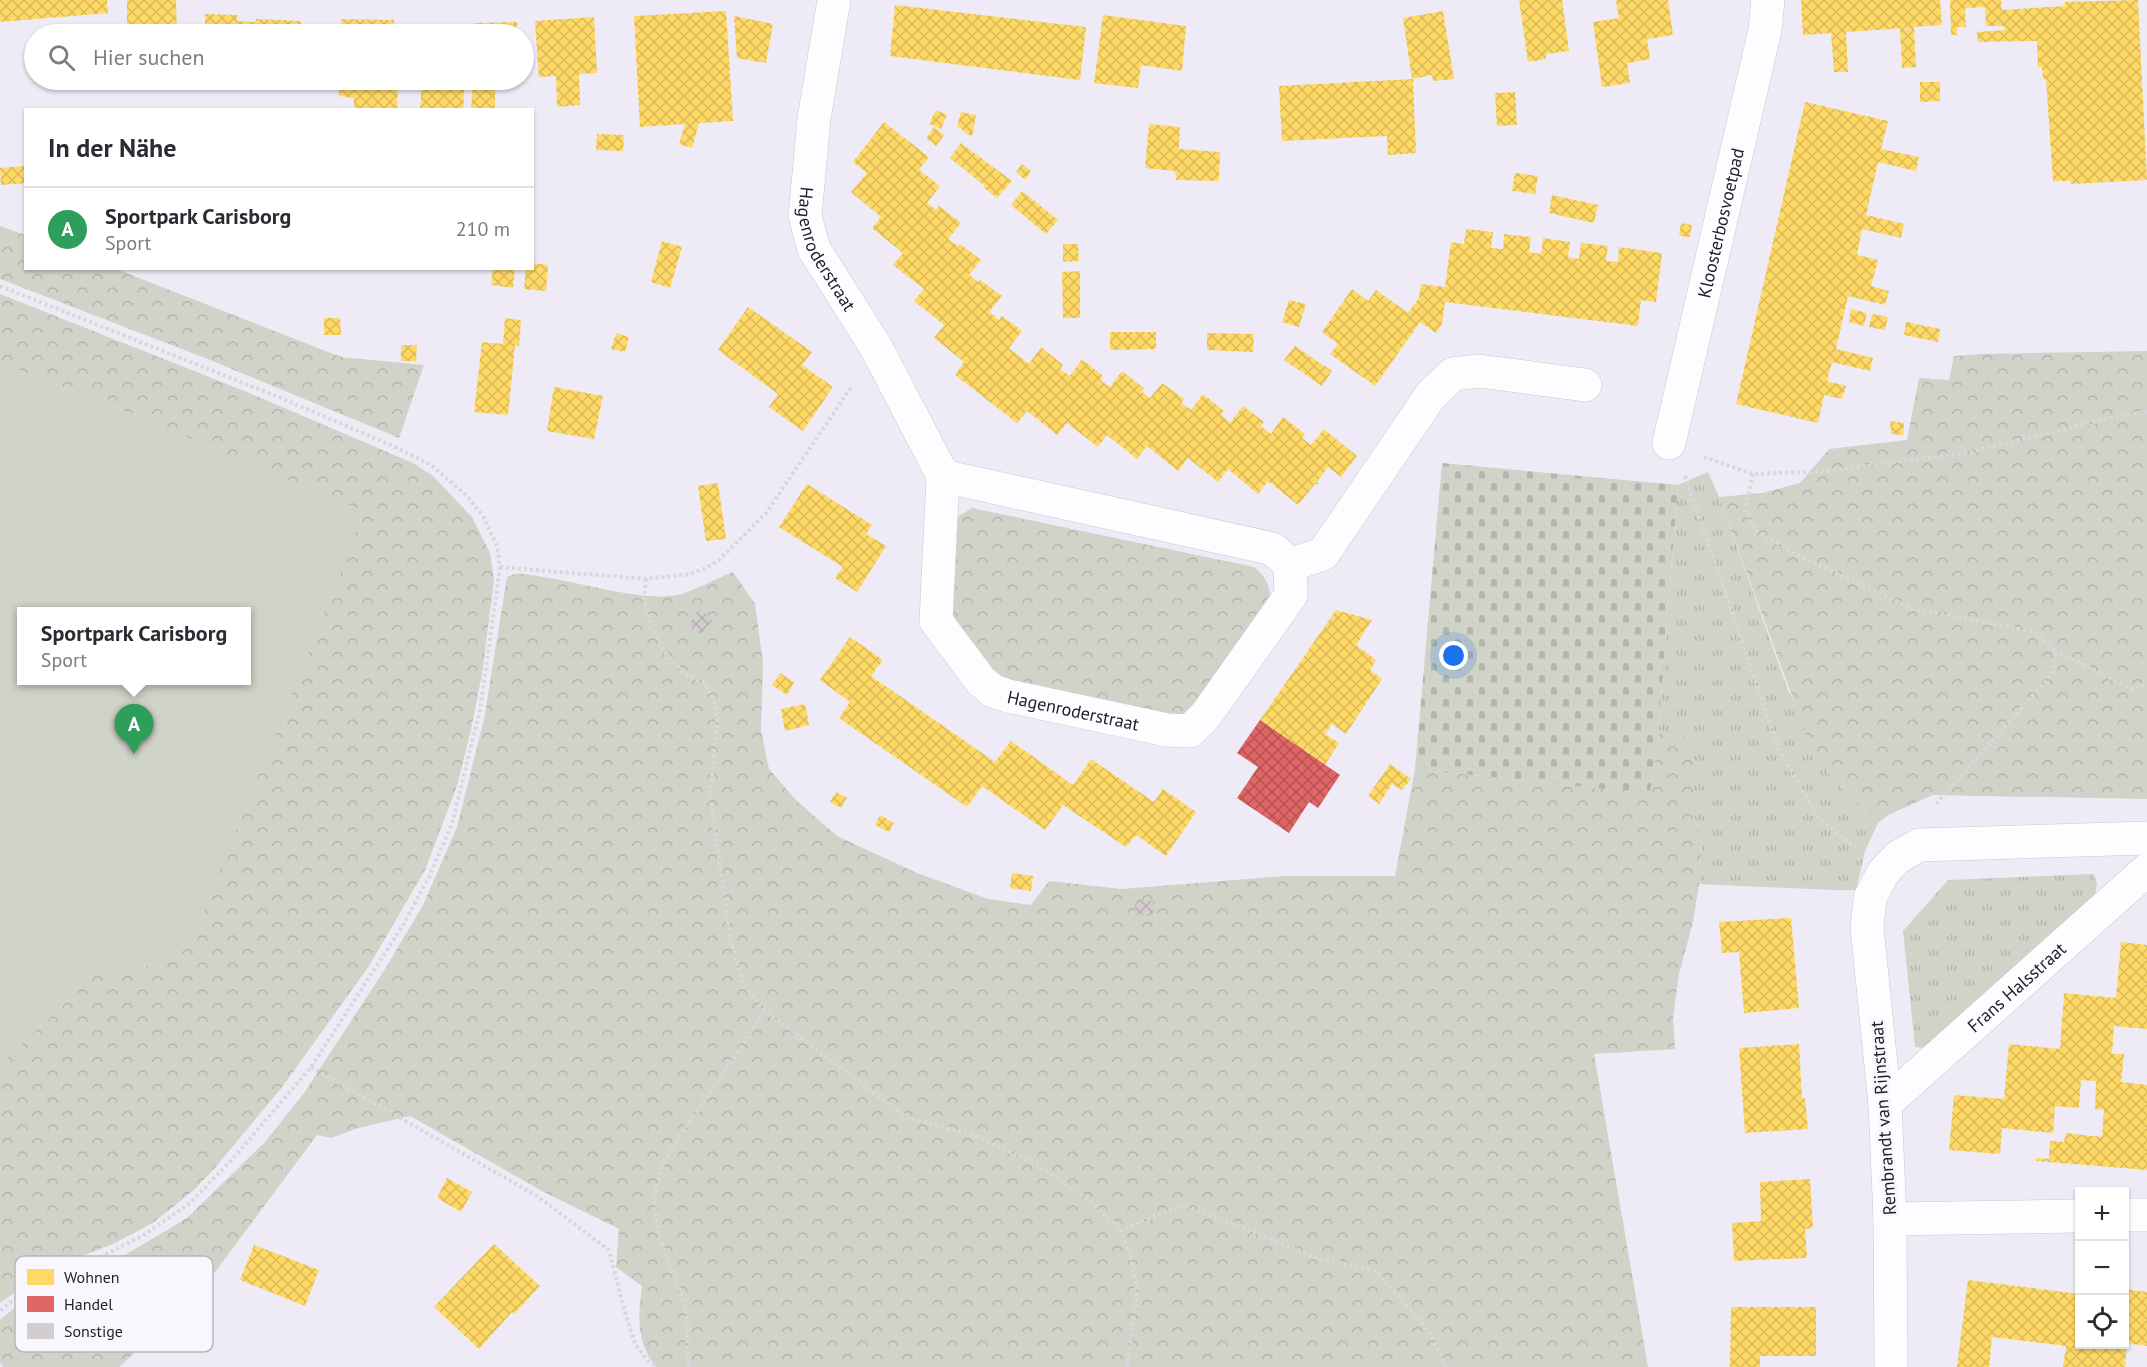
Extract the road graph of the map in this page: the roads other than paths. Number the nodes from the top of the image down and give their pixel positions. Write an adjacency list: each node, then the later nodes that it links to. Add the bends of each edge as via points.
1 (834, 0): 5 (street, Hagenroderstraat, via 814,119 805,216 814,249 877,349)
2 (1767, 0): 4 (street, Kloosterbosvoetpad, via 1765,30)
3 (1585, 385): 6 (street, via 1479,371 1453,374 1431,395 1323,554)
4 (1669, 443)
5 (943, 477): 6 (street, via 1273,549); 6 (street, Hagenroderstraat, via 936,621 981,681 1008,696 1167,730 1190,731 1291,595)
6 (1290, 565)
7 (2147, 838): 9 (street, Rembrandt van Rijnstraat, via 1918,845 1898,857 1883,873 1870,898 1867,927)
8 (2147, 870): 9 (street, Frans Halsstraat)
9 (1885, 1104): 13 (street, Rembrandt van Rijnstraat)
10 (2129, 1215): 11 (street)
11 (2147, 1215)
12 (2075, 1216): 13 (street)
13 (1890, 1219): 14 (street, Rembrandt van Rijnstraat)
14 (1891, 1367)

